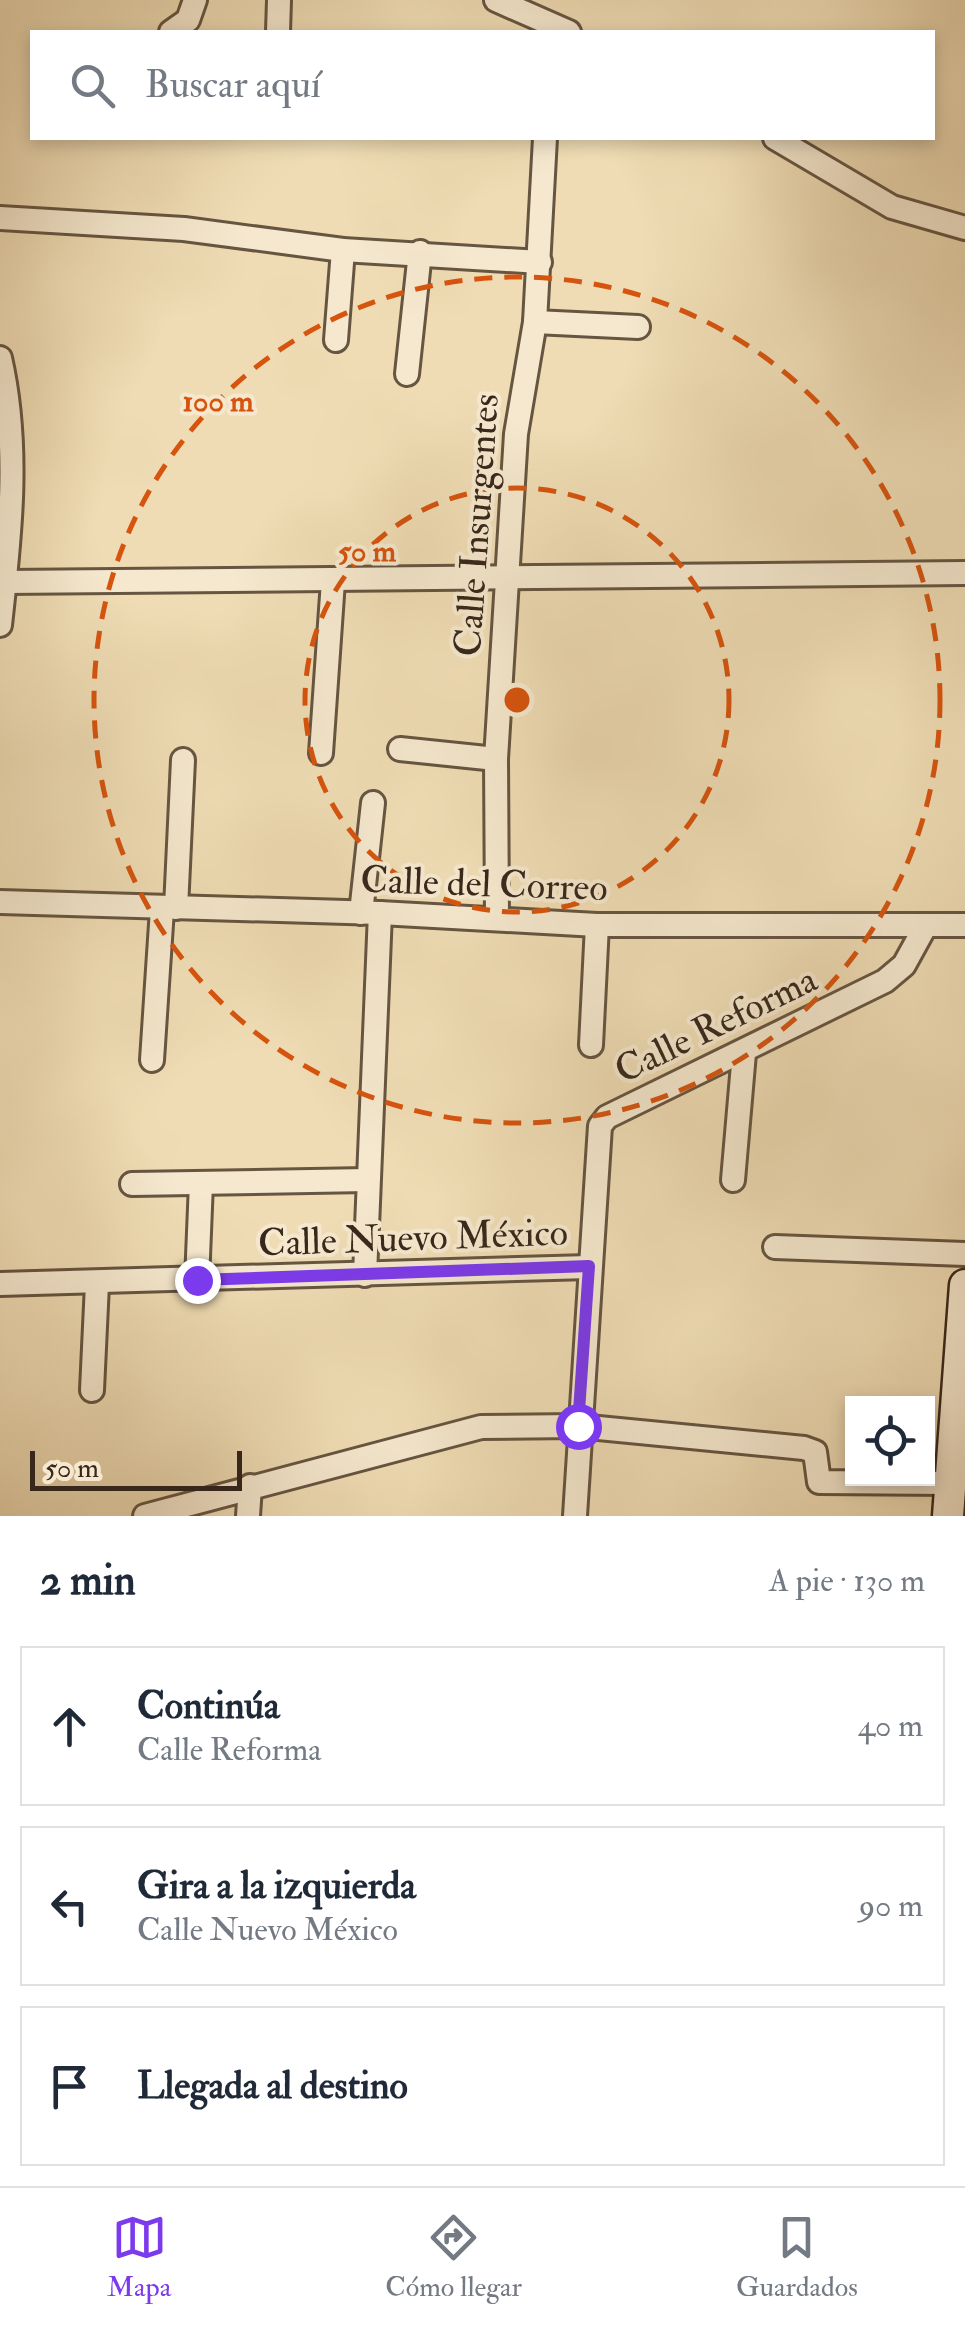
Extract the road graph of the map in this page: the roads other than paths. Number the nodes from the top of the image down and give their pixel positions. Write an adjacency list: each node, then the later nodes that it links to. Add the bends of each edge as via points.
1 (195, 0): 5 (street, via 188,20)
2 (279, 0): 6 (street)
3 (496, 0): 4 (street)
4 (555, 22)
5 (173, 30)
6 (278, 30)
7 (544, 140): 13 (street, Calle Insurgentes)
8 (778, 140): 10 (street, via 892,207)
9 (0, 218): 11 (street, via 184,230)
10 (965, 228)
11 (343, 250): 12 (street); 16 (street)
12 (420, 252): 13 (street); 18 (street)
13 (540, 262): 14 (street, Calle Insurgentes)
14 (535, 322): 15 (street); 21 (street, Calle Insurgentes, via 516,434)
15 (638, 327)
16 (336, 340)
17 (0, 358): 22 (street, via 11,425)
18 (407, 374)
19 (965, 573): 21 (street)
20 (333, 580): 21 (street); 22 (street); 25 (street)
21 (508, 580): 26 (street, Calle Insurgentes)
22 (5, 582): 23 (street)
23 (0, 625)
24 (400, 749): 26 (street)
25 (321, 753)
26 (496, 759): 32 (street, Calle Insurgentes)
27 (184, 760): 30 (street)
28 (373, 802): 31 (street)
29 (0, 902): 30 (street, Calle del Correo)
30 (169, 909): 31 (street, Calle del Correo); 38 (street)
31 (371, 913): 32 (street, Calle del Correo); 39 (street)
32 (498, 919): 33 (street, Calle del Correo)
33 (597, 925): 34 (street, Calle del Correo); 36 (street)
34 (926, 925): 35 (street, Calle del Correo); 37 (street, Calle Reforma, via 885,982)
35 (965, 925)
36 (591, 1044)
37 (744, 1052): 40 (street); 45 (street, Calle Reforma, via 600,1126)
38 (152, 1060)
39 (368, 1180): 41 (street); 46 (street)
40 (733, 1180)
41 (201, 1183): 42 (street); 47 (street)
42 (132, 1184)
43 (776, 1247): 44 (street)
44 (965, 1254)
45 (589, 1266): 46 (street, Calle Nuevo México); 52 (street, Calle Reforma)
46 (365, 1274): 47 (street, Calle Nuevo México)
47 (197, 1280): 49 (street, Calle Nuevo México)
48 (0, 1284): 49 (street, Calle Nuevo México)
49 (97, 1284): 51 (street)
50 (965, 1285): 53 (main road)
51 (92, 1390)
52 (578, 1426): 53 (street, via 804,1448 814,1452 819,1482); 54 (street, via 480,1427); 57 (street, Calle Reforma)
53 (955, 1472): 58 (main road)
54 (250, 1486): 55 (street); 56 (street)
55 (145, 1516)
56 (248, 1516)
57 (575, 1516)
58 (948, 1516)

